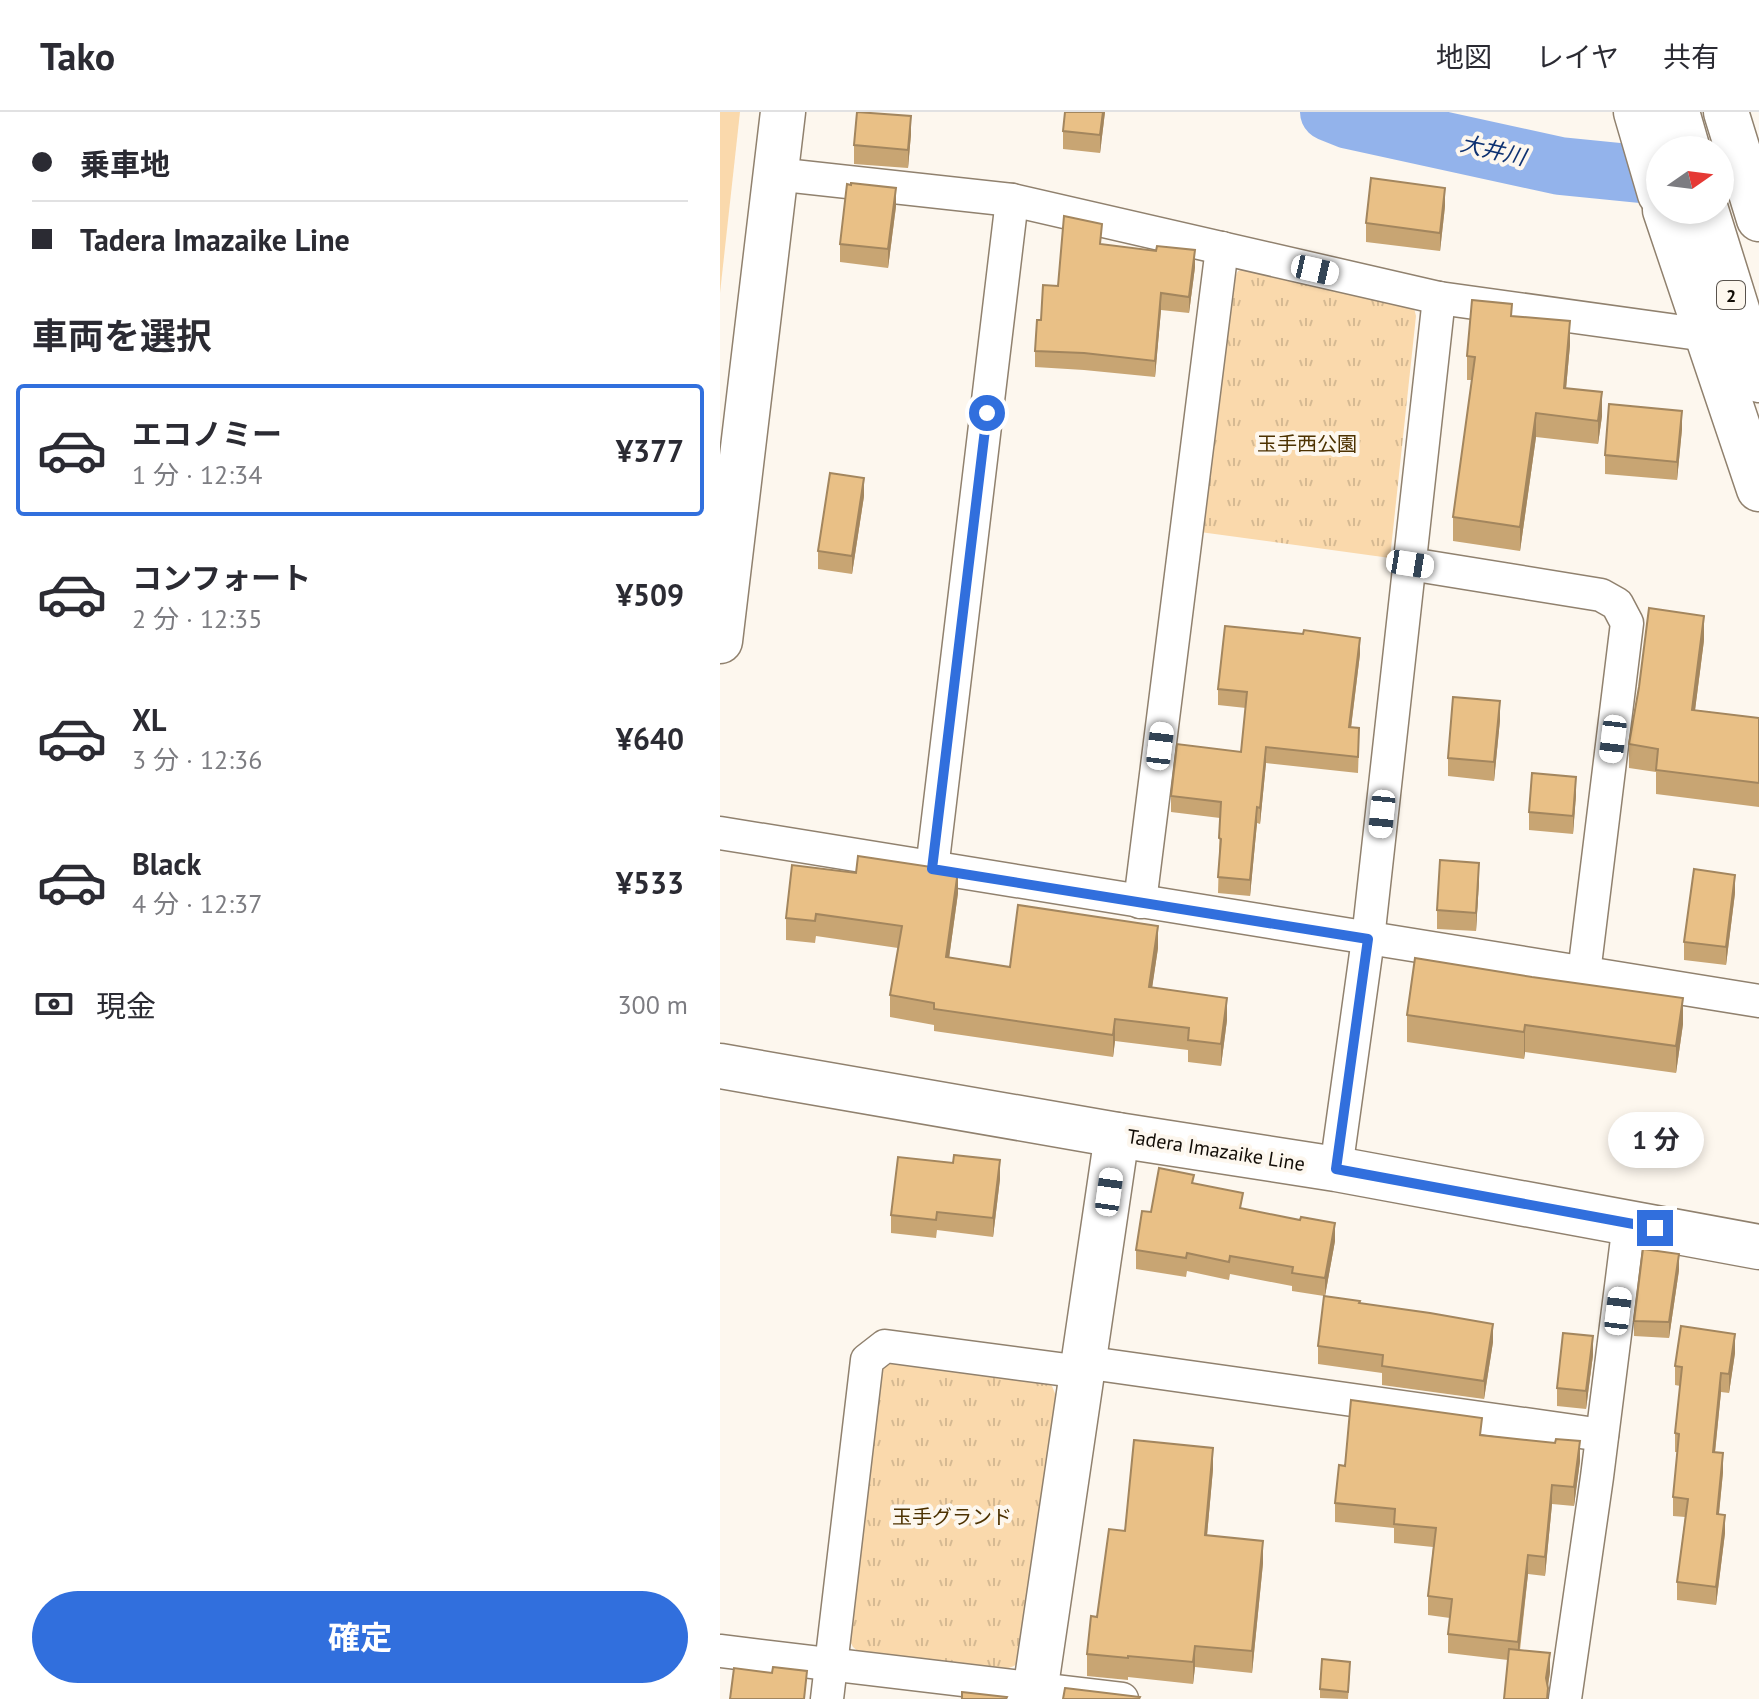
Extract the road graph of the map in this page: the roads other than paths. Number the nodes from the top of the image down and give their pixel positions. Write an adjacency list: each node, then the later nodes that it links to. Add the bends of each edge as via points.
1 (783, 112): 7 (main road)
2 (1636, 112): 6 (main road)
3 (1677, 112): 5 (main road)
4 (1726, 112): 9 (main road)
5 (1684, 136)
6 (1646, 137)
7 (775, 174): 8 (street); 18 (main road)
8 (1012, 200): 12 (street); 20 (street)
9 (1759, 219)
10 (1678, 224): 14 (main road)
11 (1684, 224): 15 (main road, 2, via 1737,316)
12 (1222, 248): 13 (street); 21 (street)
13 (1439, 298): 14 (street); 17 (street)
14 (1706, 335): 16 (main road)
15 (1759, 380)
16 (1759, 489)
17 (1410, 564): 22 (street); 23 (street, via 1601,595 1617,604 1627,623)
18 (720, 641)
19 (720, 833): 20 (street)
20 (932, 869): 21 (street)
21 (1140, 902): 22 (street)
22 (1368, 939): 23 (street); 27 (street)
23 (1584, 973): 24 (street)
24 (1759, 1001)
25 (720, 1066): 26 (main road, Tadera Imazaike Line)
26 (1117, 1135): 27 (main road, Tadera Imazaike Line); 30 (main road)
27 (1336, 1169): 28 (main road, Tadera Imazaike Line)
28 (1629, 1223): 29 (main road, Tadera Imazaike Line); 31 (street)
29 (1759, 1247)
30 (1083, 1367): 31 (street); 33 (street, via 885,1346 867,1360); 34 (main road)
31 (1602, 1435): 37 (street)
32 (720, 1651): 33 (street)
33 (831, 1664): 34 (street); 35 (street)
34 (1035, 1694): 36 (street)
35 (827, 1699)
36 (1122, 1699)
37 (1565, 1699)

